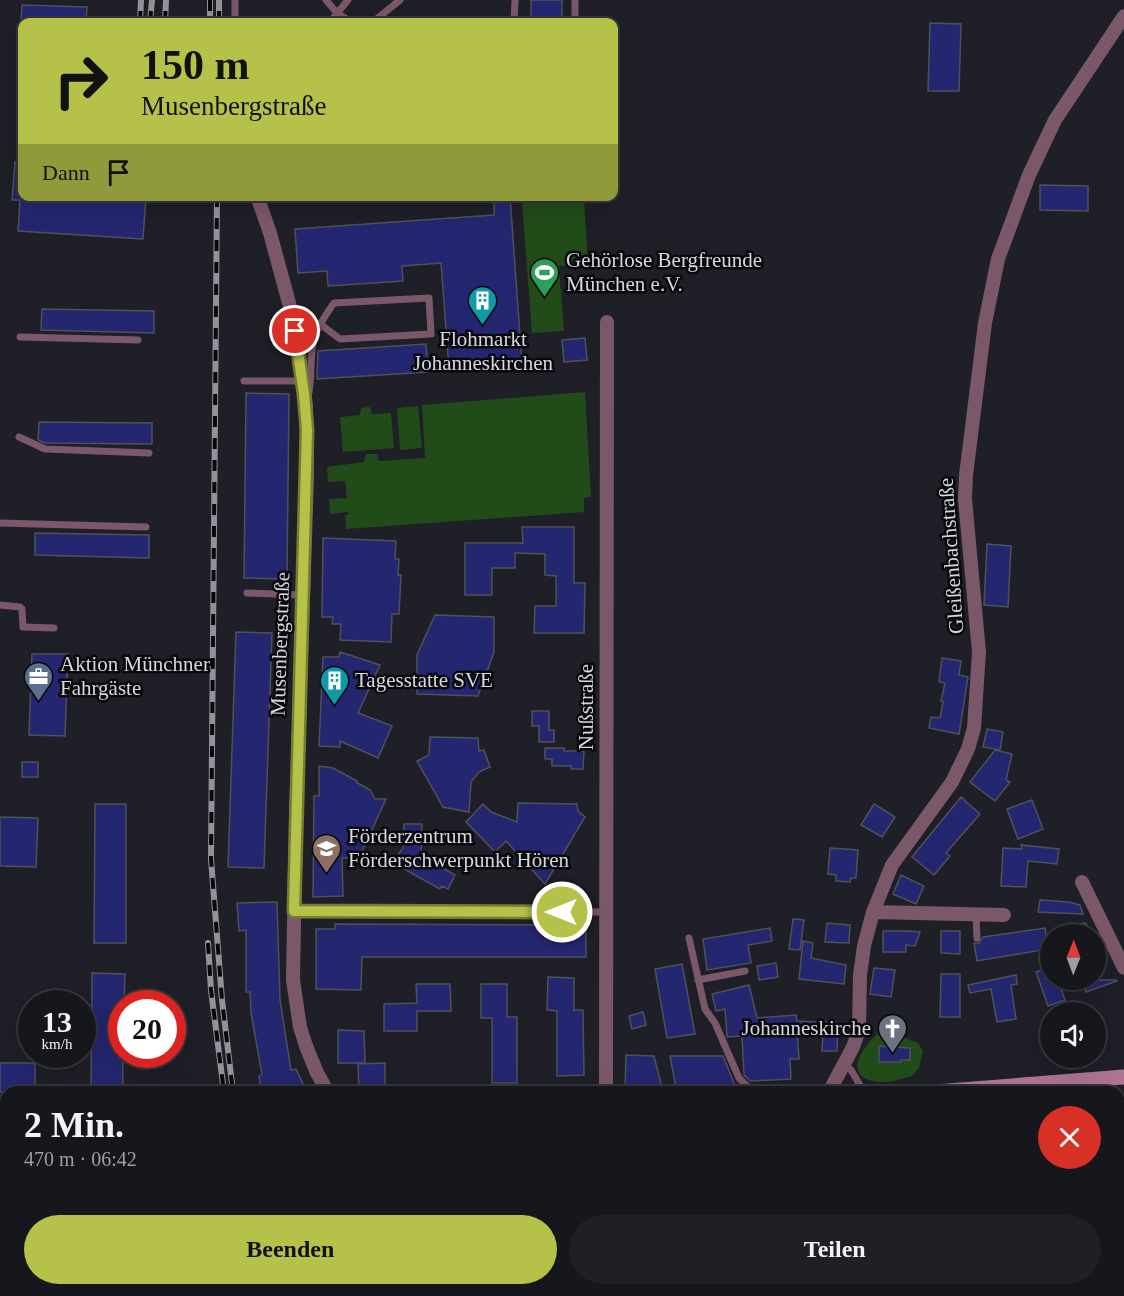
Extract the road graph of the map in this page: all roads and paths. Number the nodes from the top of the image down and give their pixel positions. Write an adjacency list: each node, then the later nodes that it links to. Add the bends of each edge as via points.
1 (326, 0): 7 (lane)
2 (348, 0): 7 (lane)
3 (400, 0): 12 (lane)
4 (515, 0): 13 (lane)
5 (575, 0): 14 (lane)
6 (236, 1): 9 (lane)
7 (337, 13): 10 (lane); 11 (lane)
8 (1124, 16): 34 (street, Gleißenbachstraße, via 1055,120 1029,175 998,259 985,323 966,475 979,652 974,728 952,782 892,865)
9 (235, 18)
10 (333, 18)
11 (345, 18)
12 (379, 18)
13 (514, 18)
14 (575, 18)
15 (259, 201): 21 (street, Musenbergstraße, via 285,284)
16 (606, 322): 33 (street, Nußstraße)
17 (320, 324): 17 (lane, via 340,339 431,333 429,298 334,303); 22 (lane, via 312,349 312,383)
18 (20, 337): 19 (lane)
19 (138, 340)
20 (244, 381): 21 (lane)
21 (303, 381): 22 (street, Musenbergstraße)
22 (306, 405): 28 (street, Musenbergstraße)
23 (18, 437): 24 (lane, via 45,449)
24 (149, 453)
25 (0, 523): 26 (lane)
26 (146, 527)
27 (247, 594): 28 (lane)
28 (303, 595): 32 (street, Musenbergstraße)
29 (0, 605): 30 (lane, via 20,607 23,627)
30 (54, 628)
31 (1082, 882): 39 (street)
32 (294, 911): 33 (lane); 44 (street, Musenbergstraße, via 293,980 300,1027)
33 (607, 912): 45 (street, Nußstraße)
34 (873, 912): 35 (street); 42 (street, Gleißenbachstraße, via 860,975 859,1030)
35 (976, 915): 36 (street); 38 (lane)
36 (1004, 915)
37 (689, 938): 41 (lane)
38 (977, 938)
39 (1124, 969)
40 (745, 971): 41 (lane)
41 (698, 980): 46 (lane, via 705,1009 739,1078)
42 (844, 1064): 47 (street, Gleißenbachstraße); 48 (lane)
43 (1124, 1077): 49 (street)
44 (325, 1086)
45 (606, 1086)
46 (747, 1086)
47 (832, 1086)
48 (860, 1086)
49 (1024, 1086)

